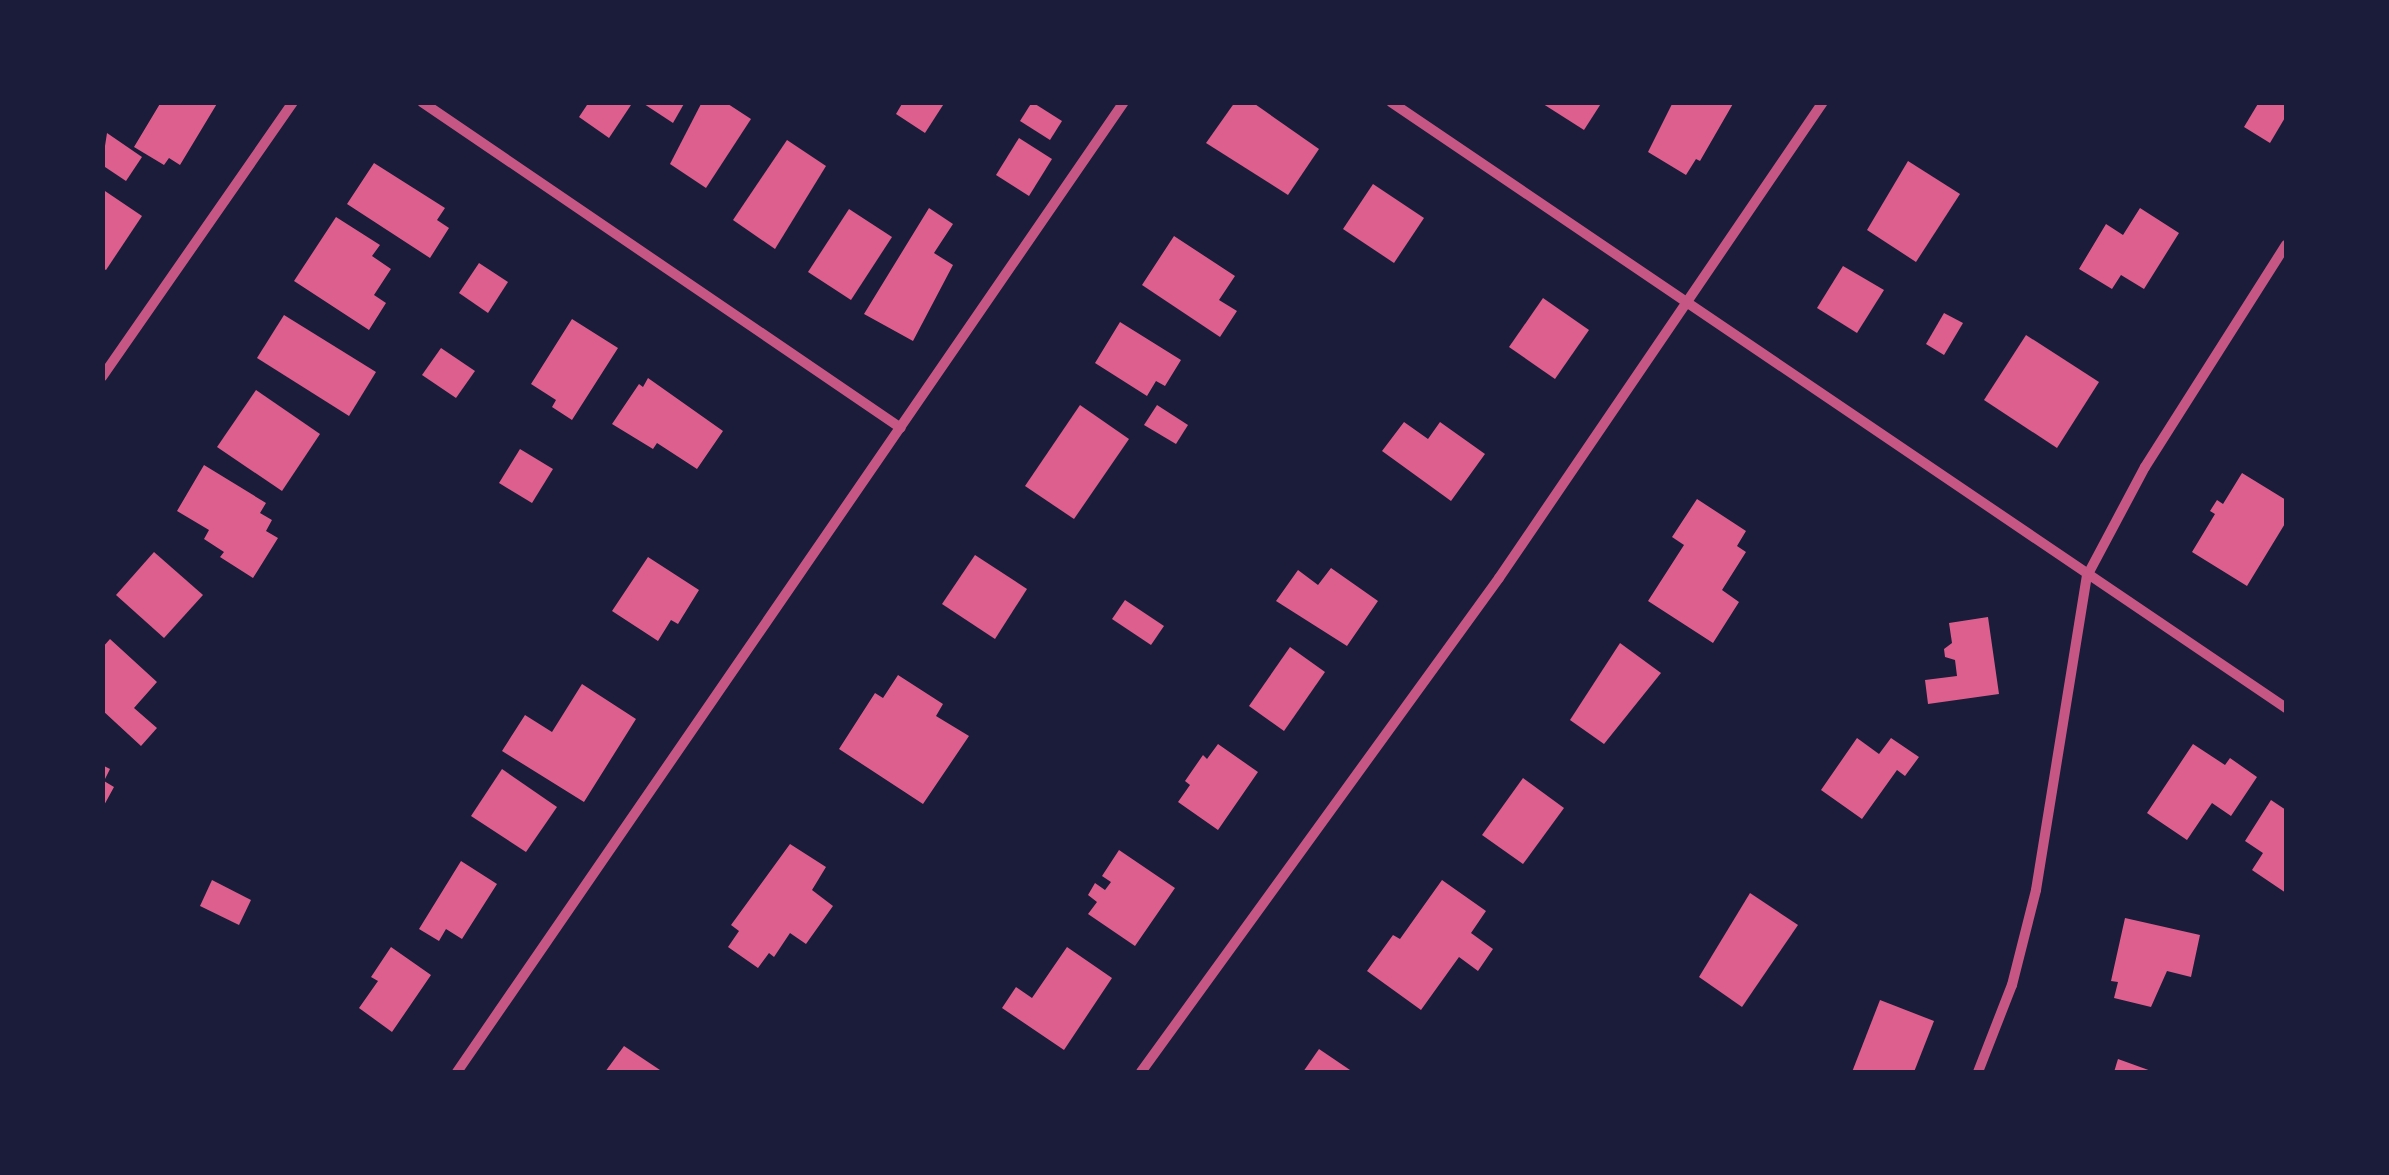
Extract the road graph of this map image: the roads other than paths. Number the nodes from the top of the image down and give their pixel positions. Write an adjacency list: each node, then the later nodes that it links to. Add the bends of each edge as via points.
1 (293, 102): 8 (street)
2 (422, 102): 9 (street)
3 (1124, 102): 9 (street)
4 (1391, 102): 7 (street)
5 (1823, 102): 7 (street)
6 (2286, 245): 10 (street, via 2144,467)
7 (1690, 305): 10 (street); 13 (street)
8 (102, 377)
9 (901, 428): 12 (street)
10 (2087, 576): 11 (street); 14 (street, via 2036,890 2012,985)
11 (2286, 708)
12 (457, 1072)
13 (1141, 1072)
14 (1978, 1072)

